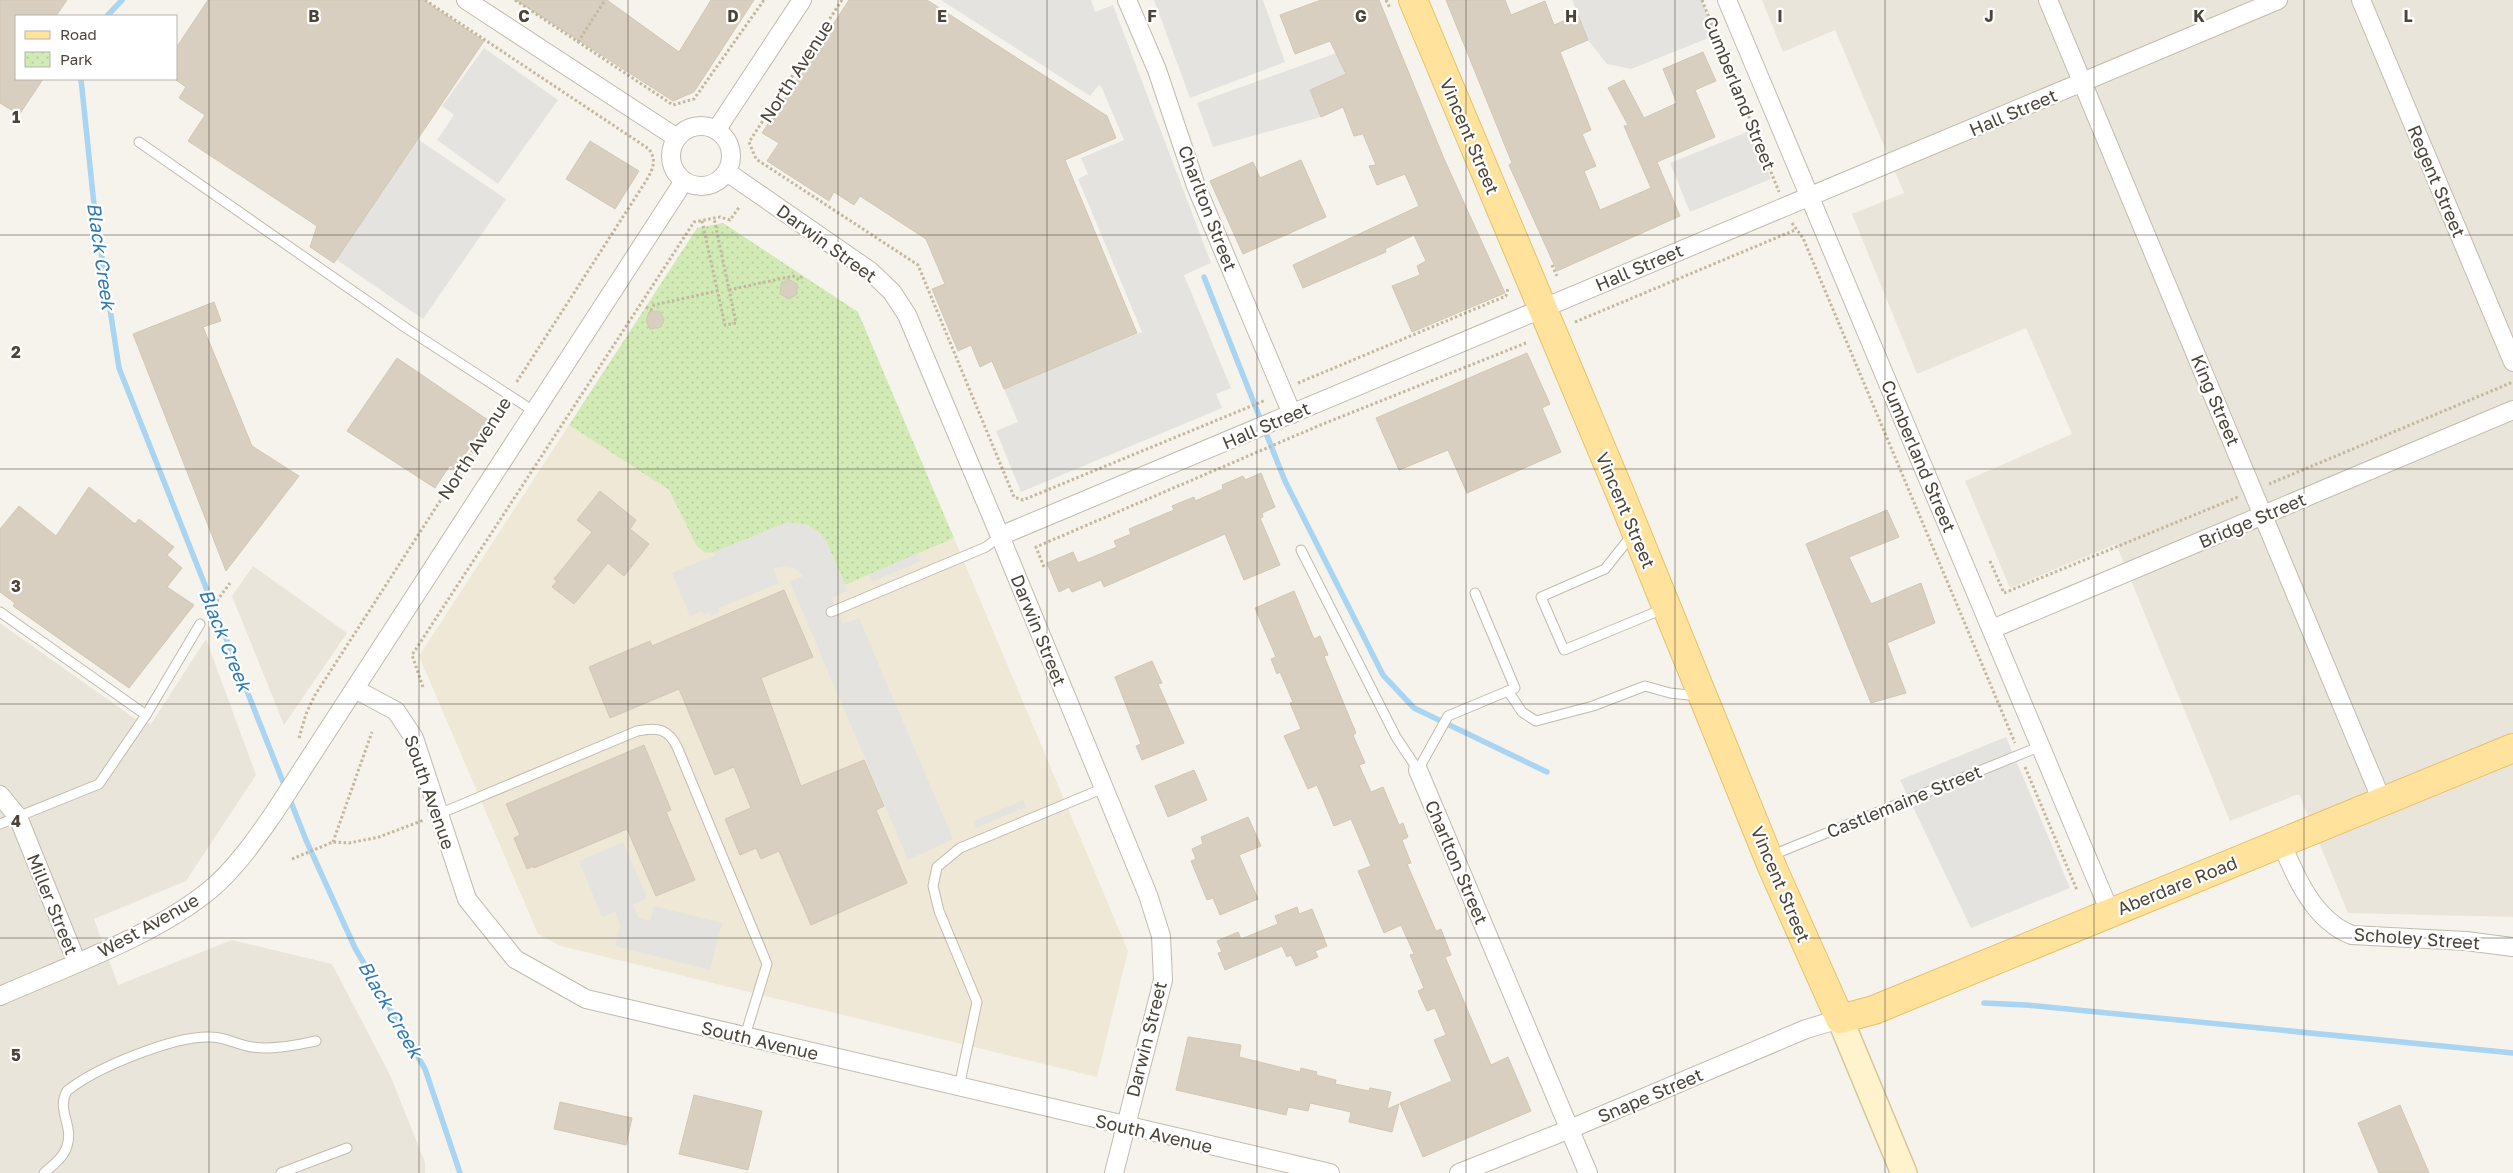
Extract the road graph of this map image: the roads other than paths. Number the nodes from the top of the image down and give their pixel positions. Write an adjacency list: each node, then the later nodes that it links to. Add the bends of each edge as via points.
1 (466, 0): 11 (street)
2 (802, 0): 10 (street, North Avenue)
3 (1127, 0): 20 (street, Charlton Street, via 1157,70 1196,186)
4 (1413, 0): 16 (main road, Vincent Street)
5 (1727, 0): 15 (street, Cumberland Street)
6 (2048, 0): 9 (street, King Street)
7 (2278, 0): 9 (street, Hall Street)
8 (2361, 0): 17 (street, Regent Street)
9 (2082, 83): 15 (street, Hall Street); 21 (street, King Street)
10 (717, 129): 11 (street, via 695,126); 13 (street, via 730,145 732,159)
11 (677, 138): 14 (street, via 671,161)
12 (139, 142): 19 (lane)
13 (727, 172): 14 (street, via 707,186); 23 (street, Darwin Street, via 870,271 892,292 906,315)
14 (684, 181): 19 (street, North Avenue)
15 (1810, 196): 16 (street, Hall Street); 30 (street, Cumberland Street)
16 (1542, 308): 20 (street, Hall Street); 22 (main road, Vincent Street)
17 (2513, 362)
18 (2513, 410): 21 (street, Bridge Street)
19 (535, 412): 31 (street, North Avenue)
20 (1292, 414): 23 (street, Hall Street)
21 (2264, 515): 30 (street, Bridge Street); 41 (street, King Street)
22 (1635, 531): 26 (main road, Vincent Street); 26 (lane, via 1605,569 1541,597 1564,650)
23 (1000, 536): 28 (lane, via 986,547); 39 (street, Darwin Street)
24 (1301, 550): 38 (lane, via 1396,736)
25 (1475, 593): 32 (lane, via 1515,688)
26 (1667, 607): 33 (main road, Vincent Street)
27 (0, 612): 34 (lane)
28 (831, 612)
29 (200, 624): 34 (lane)
30 (1992, 629): 35 (street, Cumberland Street)
31 (354, 689): 37 (street, North Avenue); 43 (street, South Avenue, via 388,706 406,724 414,738)
32 (1508, 691): 33 (lane, via 1522,712 1536,721 1592,706 1645,686); 38 (lane, via 1454,712 1443,723)
33 (1703, 696): 47 (main road, Vincent Street)
34 (146, 714): 44 (lane, via 99,784)
35 (2041, 746): 47 (lane, Castlemaine Street); 48 (street, Cumberland Street)
36 (2513, 748): 41 (main road, Aberdare Road)
37 (303, 768): 50 (street, West Avenue, via 234,867 211,889 160,922)
38 (1418, 770): 57 (street, Charlton Street)
39 (1104, 788): 55 (lane, via 960,848 937,867 933,886 939,911 977,1002); 56 (street, Darwin Street, via 1148,895 1161,936 1163,980)
40 (0, 795): 44 (street, Miller Street)
41 (2382, 801): 46 (main road, Aberdare Road)
42 (0, 808): 44 (street)
43 (439, 814): 53 (street, South Avenue, via 467,899 515,959 586,999); 53 (lane, via 637,732 650,728 665,730 676,743 767,964)
44 (18, 817): 45 (lane); 50 (street, Miller Street)
45 (0, 824)
46 (2281, 842): 48 (main road, Aberdare Road); 49 (street, Scholey Street, via 2302,889 2340,931 2358,936)
47 (1768, 857): 52 (main road, Vincent Street)
48 (2110, 912): 52 (main road, Aberdare Road, via 1874,1010)
49 (2513, 947)
50 (77, 963): 51 (street, West Avenue)
51 (0, 996)
52 (1840, 1019): 57 (street, Snape Street, via 1806,1029); 65 (street)
53 (745, 1036): 55 (street, South Avenue)
54 (316, 1041): 59 (lane, via 260,1048 198,1036 181,1039 108,1067 67,1091 62,1104 68,1145 63,1155)
55 (959, 1087): 56 (street, South Avenue)
56 (1124, 1126): 61 (street, Darwin Street); 62 (street, South Avenue)
57 (1570, 1129): 63 (street, Snape Street); 64 (street, Charlton Street)
58 (347, 1148): 60 (lane)
59 (44, 1173)
60 (281, 1173)
61 (1114, 1173)
62 (1330, 1173)
63 (1459, 1173)
64 (1588, 1173)
65 (1904, 1173)

